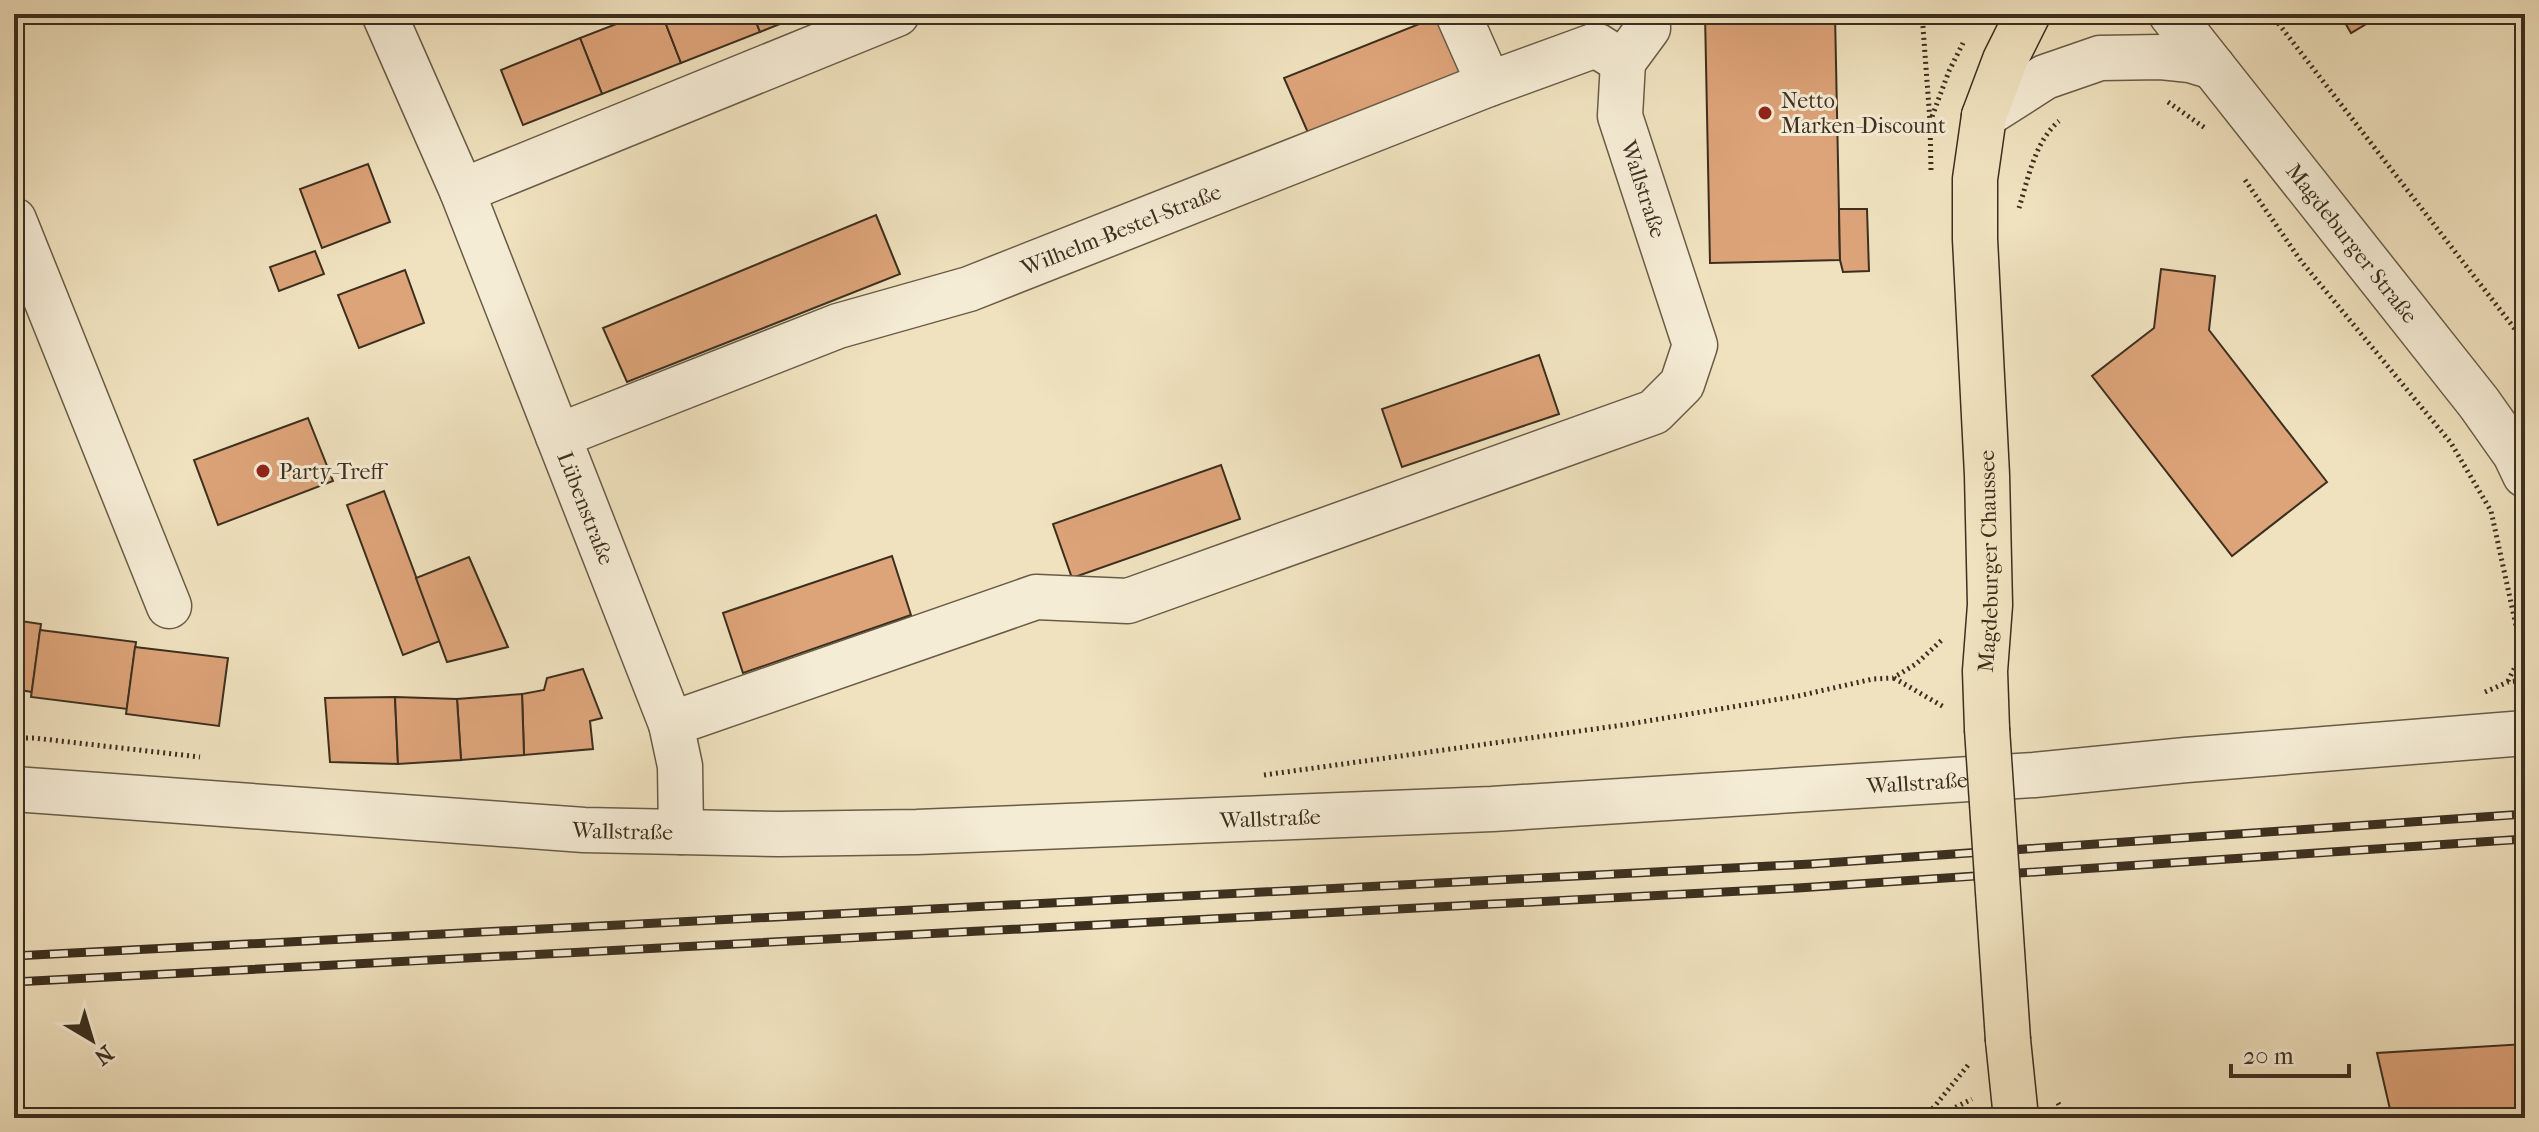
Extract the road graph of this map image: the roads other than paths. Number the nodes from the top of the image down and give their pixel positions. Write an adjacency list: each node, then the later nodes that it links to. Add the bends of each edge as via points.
1 (384, 14): 11 (street, Lübenstraße)
2 (897, 14): 11 (street)
3 (1458, 14): 9 (street)
4 (1646, 14): 7 (street, via 1648,28)
5 (2028, 14): 10 (main road, Magdeburger Chaussee)
6 (2171, 14): 8 (street, Magdeburger Straße)
7 (1623, 62): 9 (street, Wilhelm-Bestel-Straße, via 1596,45); 16 (street, Wallstraße, via 1620,116 1695,345 1682,384 1654,412 1128,601 1036,597)
8 (2213, 67): 10 (street, via 2161,57 2100,58 2045,77); 14 (street, Magdeburger Straße, via 2479,403)
9 (1489, 84): 13 (street, Wilhelm-Bestel-Straße, via 969,289 838,326)
10 (1984, 116): 20 (main road, Magdeburger Chaussee, bridge, via 1975,179 1975,239 1990,605 1985,671 1972,722 1990,1050)
11 (462, 191): 13 (street, Lübenstraße)
12 (14, 220): 15 (street)
13 (558, 436): 16 (street, Lübenstraße)
14 (2525, 475)
15 (169, 606)
16 (671, 724): 19 (street, Lübenstraße, via 680,766)
17 (2525, 733): 19 (street, Wallstraße, via 2034,775 1492,809 917,832)
18 (14, 789): 19 (street, Wallstraße, via 570,830)
19 (681, 832)
20 (2016, 1118)

